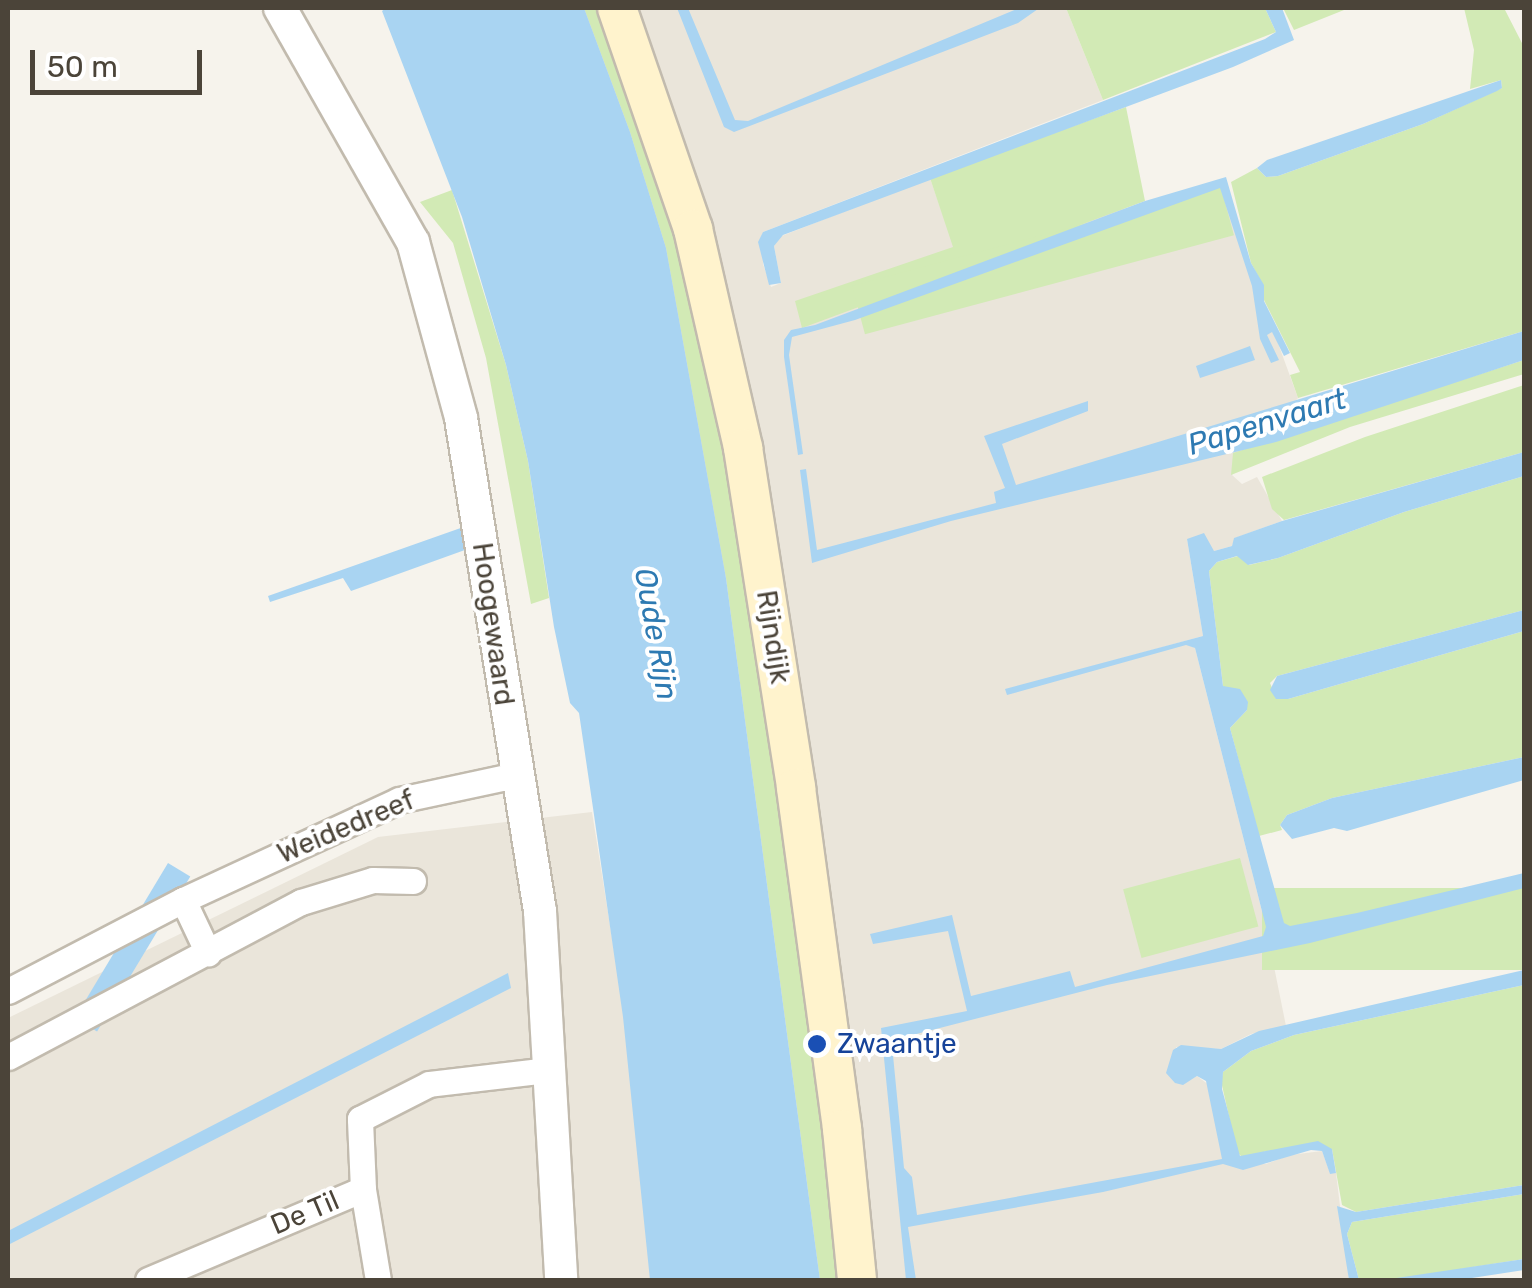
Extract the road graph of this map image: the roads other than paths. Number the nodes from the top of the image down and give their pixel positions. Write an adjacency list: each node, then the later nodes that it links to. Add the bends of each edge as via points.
1 (280, 8): 3 (street, Hoogewaard, via 413,242 461,418)
2 (618, 8): 14 (main road, Rijndijk, via 694,229 743,448 796,788)
3 (516, 775): 5 (street, Weidedreef, via 399,800); 9 (street, Hoogewaard, via 540,911)
4 (413, 881): 6 (street, Weidedreef, via 372,880 301,902)
5 (184, 900): 6 (street); 7 (street, Weidedreef)
6 (208, 952): 8 (street, Weidedreef)
7 (8, 990)
8 (8, 1057)
9 (549, 1070): 10 (street, De Til, via 429,1084 360,1119); 13 (street, Hoogewaard)
10 (364, 1189): 11 (street, De Til); 12 (street)
11 (160, 1278)
12 (378, 1280)
13 (561, 1280)
14 (857, 1280)

